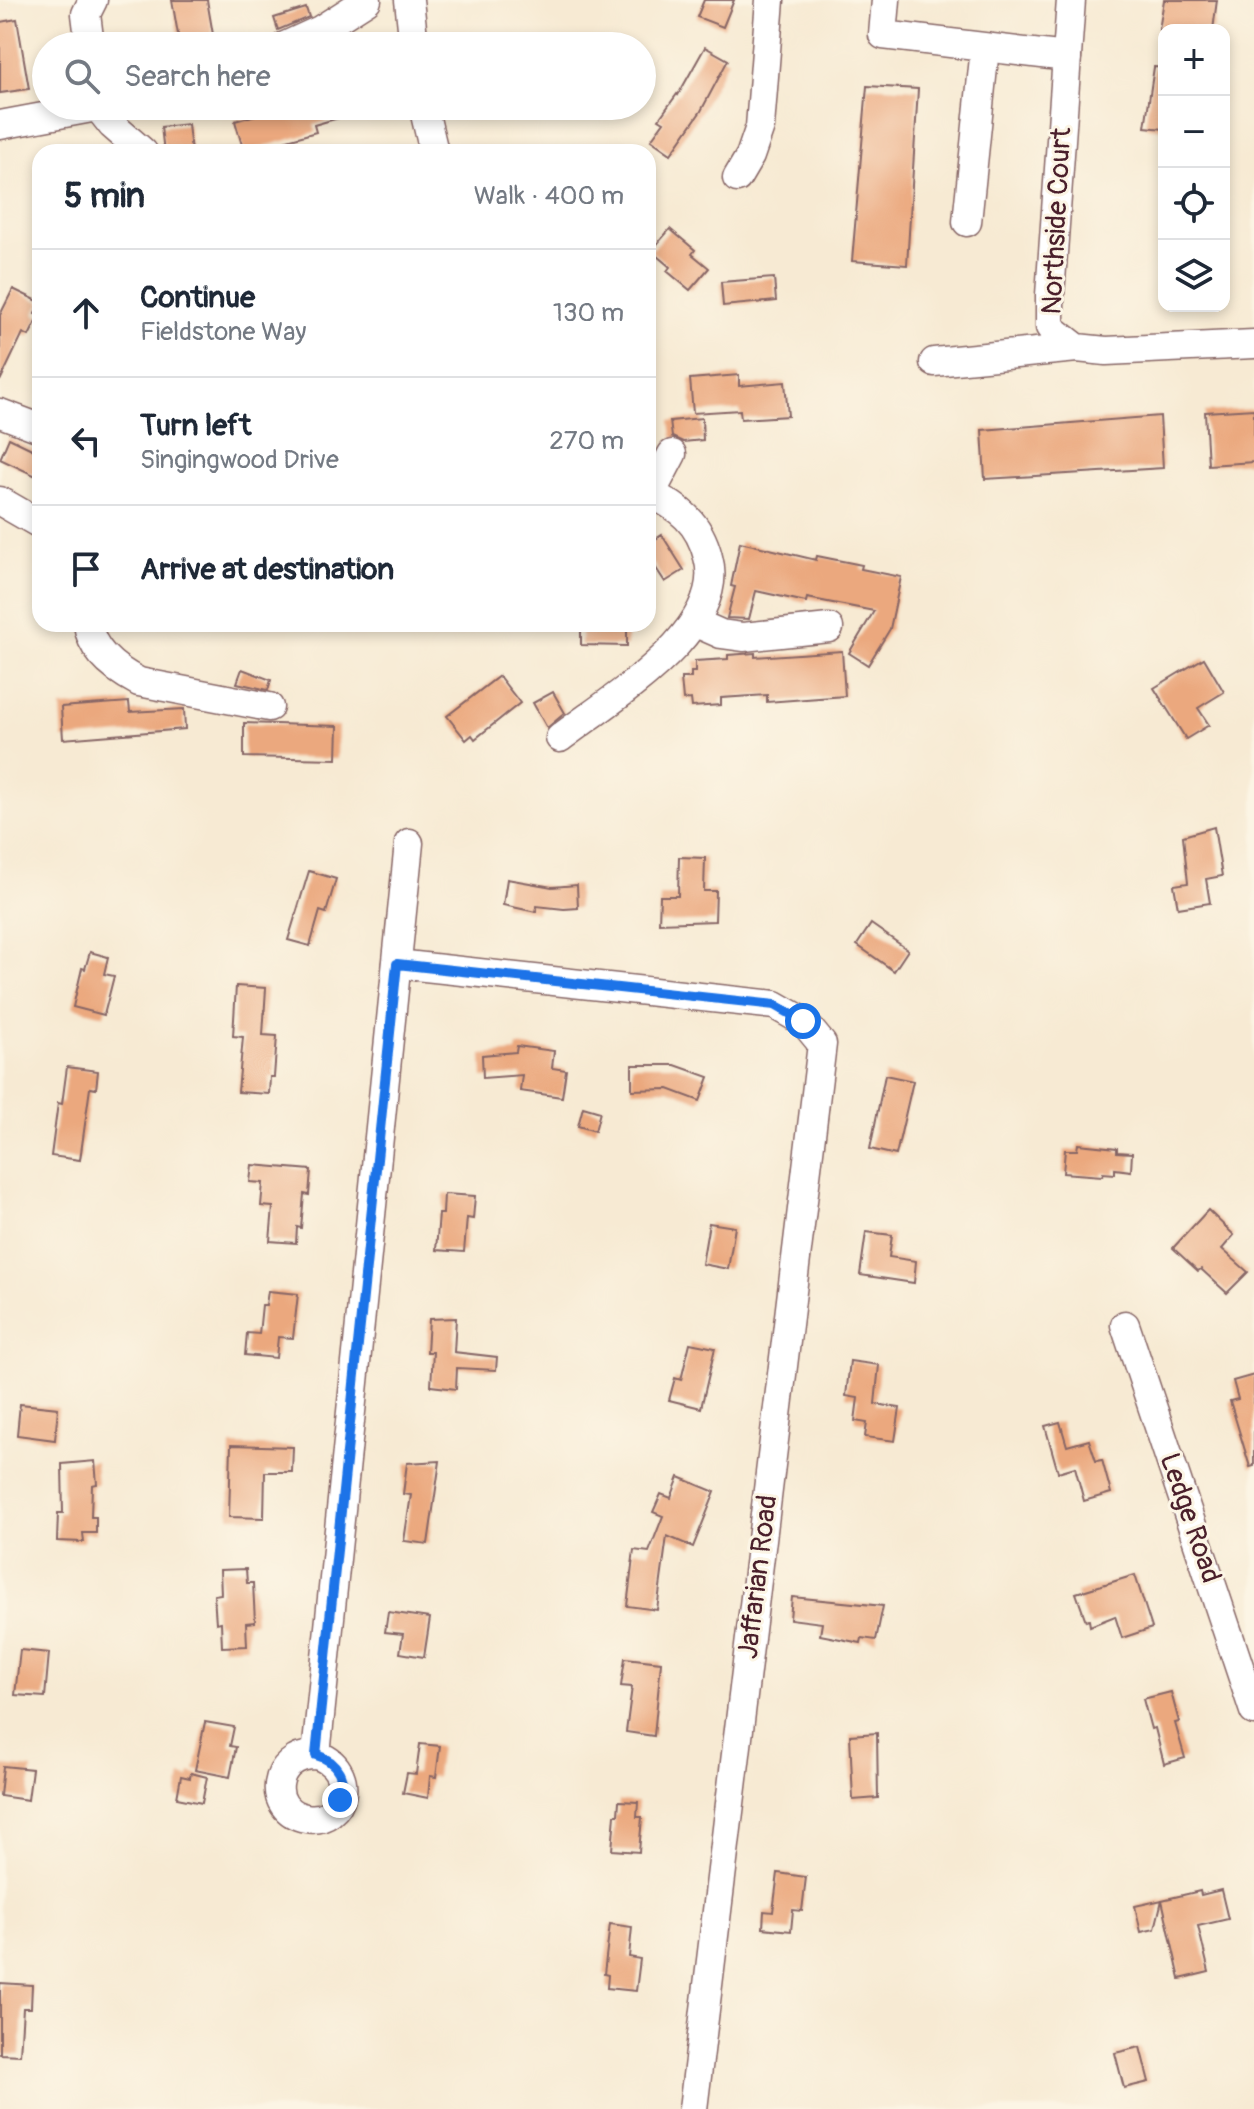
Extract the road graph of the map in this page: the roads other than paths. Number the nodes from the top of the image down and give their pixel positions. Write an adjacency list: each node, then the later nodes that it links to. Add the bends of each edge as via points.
1 (93, 0): 7 (street, via 86,14)
2 (367, 0): 8 (street)
3 (409, 0): 9 (street)
4 (770, 0): 18 (street, via 760,127)
5 (886, 0): 10 (street, via 883,35)
6 (1071, 0): 11 (street, Northside Court)
7 (88, 32)
8 (316, 32)
9 (412, 32)
10 (985, 48): 11 (street); 19 (street)
11 (1067, 57): 21 (street, Northside Court, via 1050,327)
12 (32, 119): 15 (street)
13 (108, 120): 16 (street)
14 (426, 120): 17 (street)
15 (0, 125)
16 (134, 144)
17 (432, 144)
18 (737, 178)
19 (967, 222)
20 (1254, 344): 21 (street, Northside Court)
21 (1077, 348): 22 (street)
22 (934, 362)
23 (0, 413): 24 (street)
24 (32, 425)
25 (672, 454): 26 (street)
26 (656, 482)
27 (656, 497): 30 (street, via 690,518 704,540 712,570 709,596)
28 (0, 501): 29 (street)
29 (32, 519)
30 (696, 623): 31 (street, via 743,637); 34 (street, via 671,652)
31 (829, 628)
32 (89, 632): 33 (street, via 120,672 139,682)
33 (269, 707)
34 (560, 738)
35 (409, 843): 36 (street)
36 (397, 964): 39 (street); 40 (street, Jaffarian Road, via 775,1005 803,1021 822,1044)
37 (1125, 1325): 38 (street, Ledge Road)
38 (1254, 1711)
39 (316, 1755)
40 (693, 2109)

